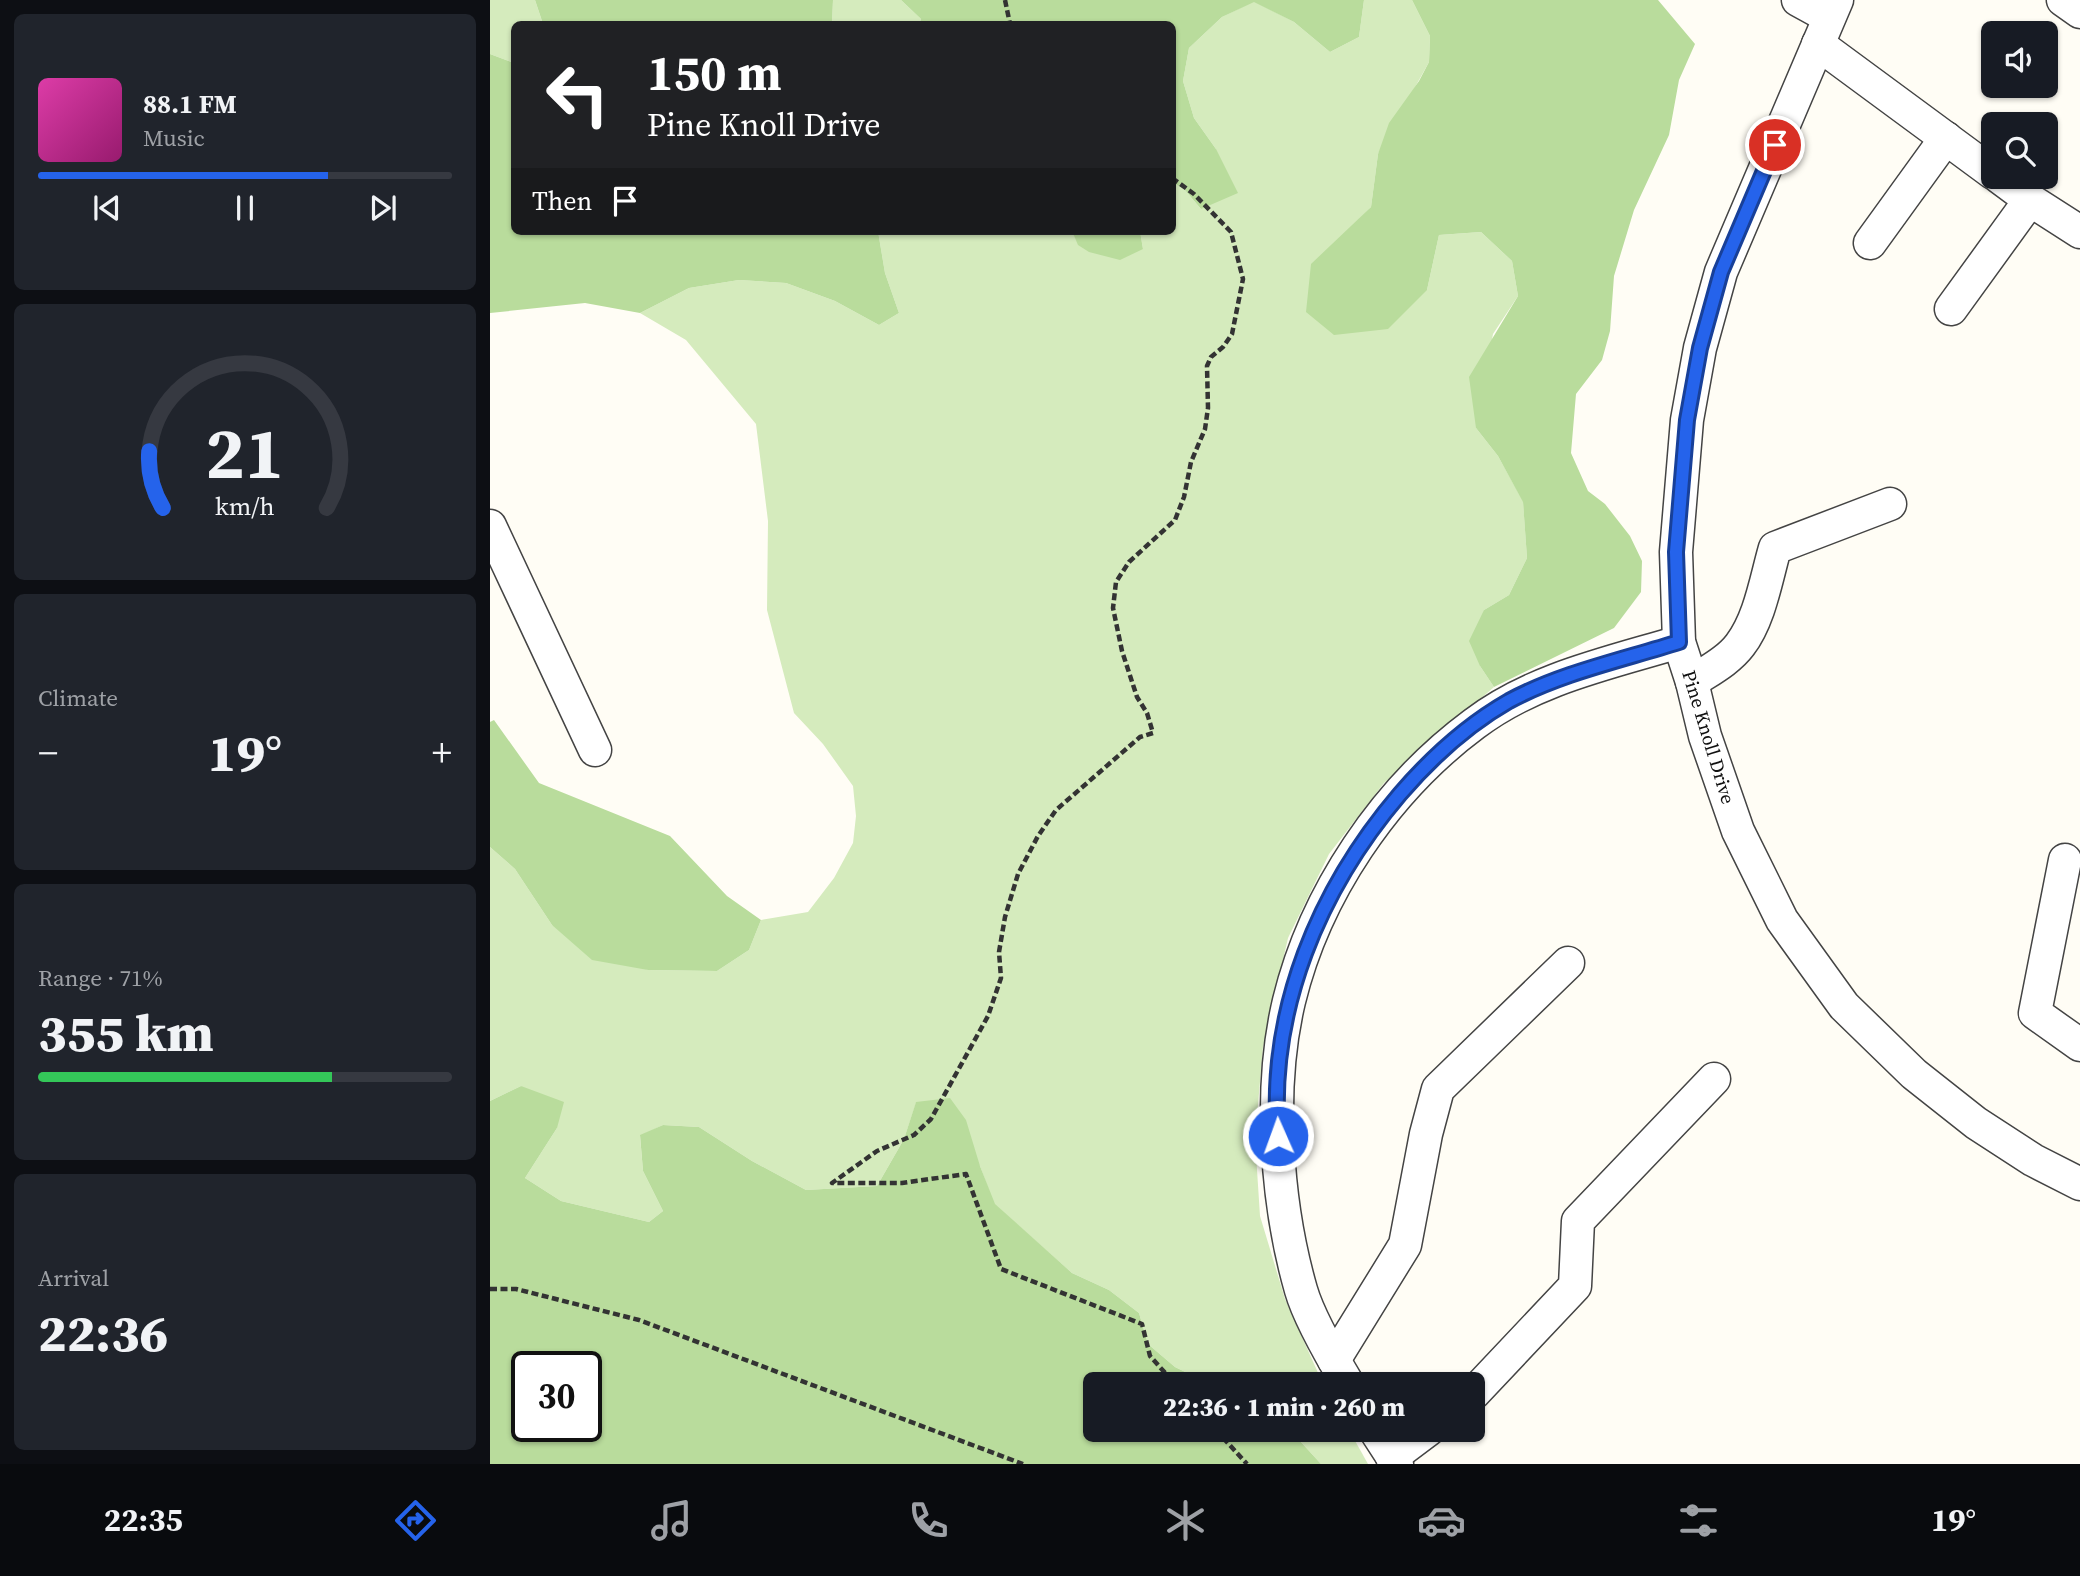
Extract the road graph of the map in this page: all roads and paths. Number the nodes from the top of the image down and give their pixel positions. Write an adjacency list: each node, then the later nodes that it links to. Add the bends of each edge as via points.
1 (1004, 0): 6 (path)
2 (1798, 0): 5 (street)
3 (2063, 0): 4 (street)
4 (2080, 12)
5 (1828, 20): 7 (street); 17 (street, Pine Knoll Drive, via 1721,272 1700,348 1687,420 1676,552)
6 (1009, 21)
7 (1946, 138): 8 (street); 13 (street)
8 (1981, 164)
9 (1176, 180): 26 (path, via 1231,232 1242,279 1232,334 1207,366 1205,429 1175,520 1129,562 1116,582 1113,608 1122,651 1153,733 1140,737 1056,810 1038,836 1018,874 1005,917 999,952 1001,978 988,1016 931,1119 914,1135 877,1151 832,1183 902,1184 966,1174 1001,1269 1142,1324 1150,1356)
10 (2015, 189): 11 (street)
11 (2030, 200): 12 (street); 14 (street)
12 (2080, 232)
13 (1870, 243)
14 (1951, 309)
15 (1890, 504): 18 (street, via 1775,548 1757,611 1741,644)
16 (490, 526): 19 (street)
17 (1679, 642): 18 (street, Pine Knoll Drive); 27 (street, via 1545,684 1474,724 1421,769 1374,824 1338,880 1309,939 1289,1002 1276,1109 1283,1216 1301,1292)
18 (1692, 682): 24 (street, Pine Knoll Drive, via 1705,736 1738,831 1782,920 1844,1006 1914,1074 1966,1115 2033,1160)
19 (596, 750)
20 (2064, 860): 22 (street, via 2035,1013)
21 (1568, 963): 27 (street, via 1438,1088 1405,1245)
22 (2080, 1045)
23 (1714, 1079): 28 (street, via 1578,1221 1575,1286)
24 (2080, 1184)
25 (490, 1289): 33 (path, via 516,1289 639,1320)
26 (1164, 1372)
27 (1341, 1372)
28 (1485, 1381)
29 (1227, 1442): 34 (path)
30 (1382, 1442): 32 (street)
31 (1415, 1442): 32 (street)
32 (1394, 1461)
33 (1023, 1464)
34 (1247, 1464)

